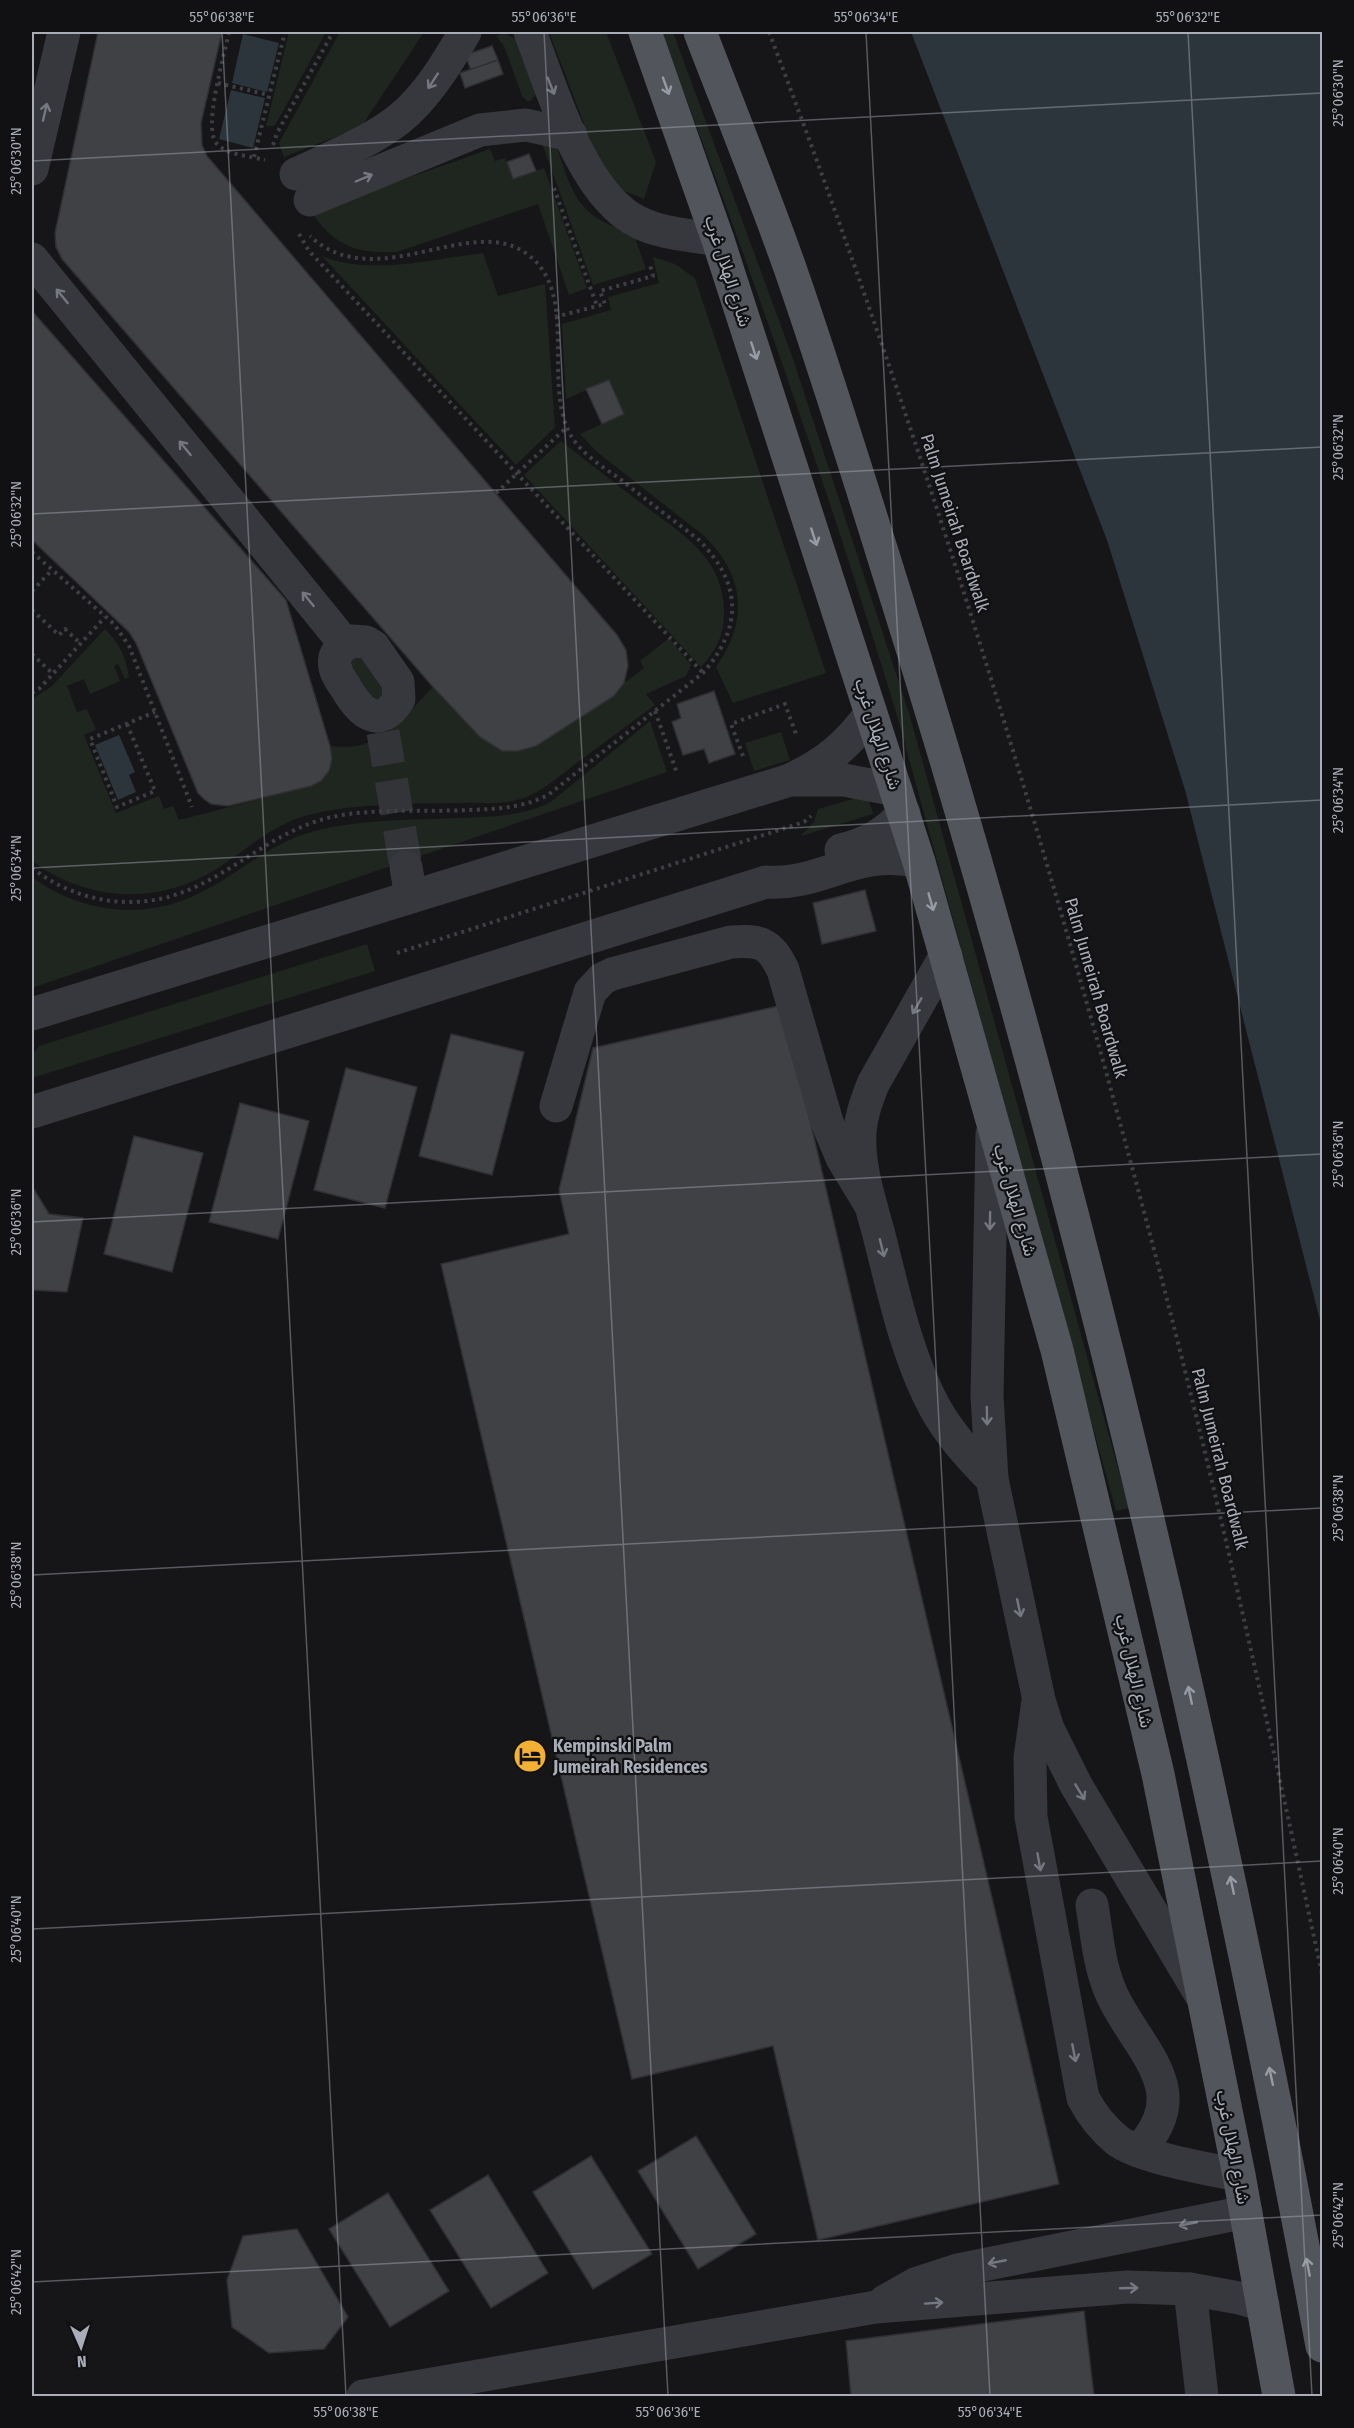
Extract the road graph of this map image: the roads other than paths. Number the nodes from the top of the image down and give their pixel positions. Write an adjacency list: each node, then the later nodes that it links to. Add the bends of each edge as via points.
1 (64, 32): 9 (lane, one-way to 1)
2 (465, 32): 6 (lane, one-way to 6, via 426,92)
3 (530, 32): 7 (lane, one-way to 7)
4 (645, 32): 10 (main road, شارع الهلال غرب, one-way to 10)
5 (700, 32): 34 (main road, one-way to 5, via 1242,1936 1176,1632 1048,1116 931,707 852,459 790,267)
6 (400, 118): 8 (lane); 8 (lane, one-way to 8, via 292,192)
7 (571, 135): 8 (lane, via 526,125 502,126 480,130); 10 (lane, via 592,179 624,214 639,223)
8 (416, 156)
9 (32, 169)
10 (718, 240): 13 (main road, شارع الهلال غرب, one-way to 13)
11 (32, 259): 12 (lane, one-way to 11)
12 (345, 645): 12 (lane, via 336,656 335,671 357,707 382,723 399,699 398,682 373,646 359,640)
13 (871, 713): 14 (lane, via 837,753); 15 (main road, شارع الهلال غرب)
14 (790, 780): 15 (lane, via 844,780); 19 (lane, via 409,882)
15 (900, 802): 16 (main road, شارع الهلال غرب); 17 (lane, via 880,835 792,866)
16 (919, 862): 17 (lane, via 871,859 796,881); 18 (main road, شارع الهلال غرب, one-way to 18)
17 (766, 882): 21 (lane)
18 (946, 955): 22 (main road, شارع الهلال غرب); 23 (lane, one-way to 23, via 864,1107 861,1156)
19 (32, 1014)
20 (556, 1106): 23 (lane, via 590,992 602,979 731,942 763,943 775,953 783,970 827,1122 842,1158)
21 (32, 1112)
22 (992, 1120): 24 (lane, one-way to 24, via 987,1396); 27 (main road, شارع الهلال غرب, via 1057,1350 1102,1535 1158,1774)
23 (872, 1206): 24 (lane, one-way to 24, via 896,1301 922,1379 951,1433)
24 (992, 1479): 25 (lane, one-way to 25)
25 (1039, 1700): 27 (lane, one-way to 27, via 1071,1776); 28 (lane, one-way to 28, via 1030,1758 1031,1817 1083,2098 1092,2116 1120,2143)
26 (1092, 1905): 28 (lane, via 1112,1995 1161,2081 1165,2100 1152,2137)
27 (1203, 1999): 29 (main road, شارع الهلال غرب)
28 (1138, 2151): 29 (lane)
29 (1239, 2175): 30 (main road, شارع الهلال غرب)
30 (1246, 2212): 32 (main road, شارع الهلال غرب); 33 (lane, one-way to 33, via 936,2276)
31 (1190, 2289): 32 (lane); 33 (lane, one-way to 31, via 1128,2288); 36 (lane)
32 (1263, 2305): 37 (main road, شارع الهلال غرب)
33 (876, 2307): 35 (lane)
34 (1323, 2346)
35 (363, 2397)
36 (1202, 2397)
37 (1279, 2397)

